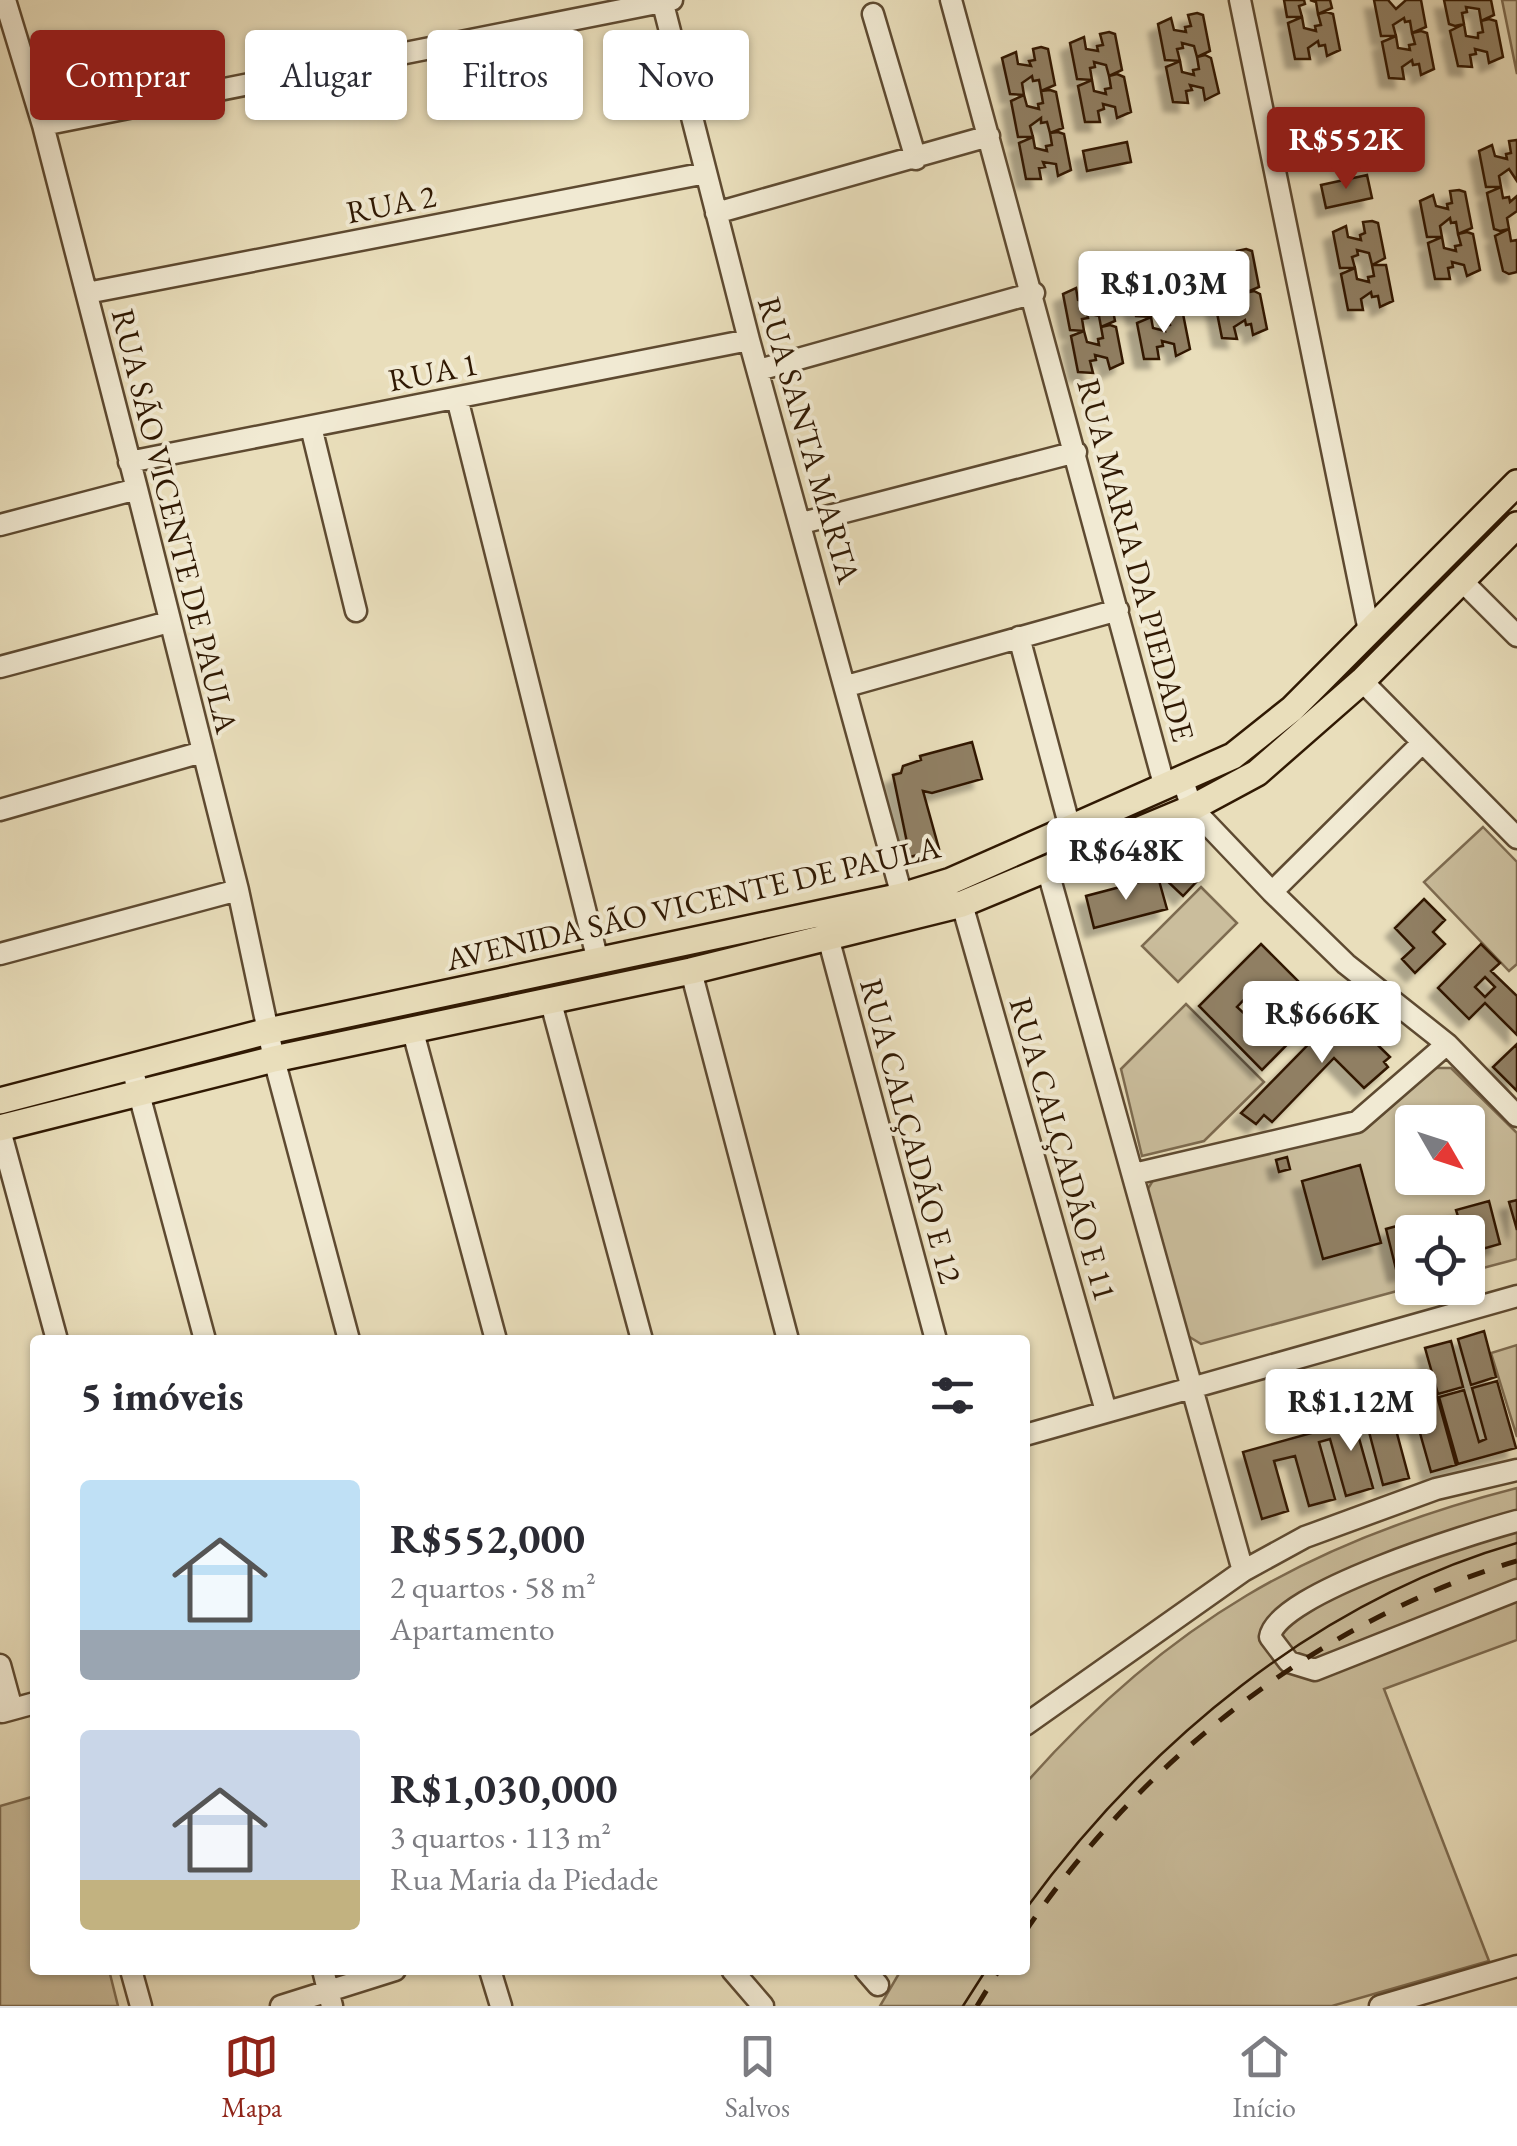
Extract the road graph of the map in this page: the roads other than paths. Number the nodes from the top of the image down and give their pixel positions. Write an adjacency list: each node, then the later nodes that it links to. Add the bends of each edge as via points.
1 (5, 0): 6 (street, RUA SÃO VICENTE DE PAULA)
2 (950, 0): 7 (street, RUA MARIA DA PIEDADE)
3 (1240, 0): 28 (street)
4 (666, 1): 6 (street); 9 (street, RUA SANTA MARTA)
5 (873, 14): 8 (street)
6 (43, 125): 11 (street, RUA SÃO VICENTE DE PAULA)
7 (989, 136): 8 (street); 12 (street, RUA MARIA DA PIEDADE)
8 (916, 159): 10 (street)
9 (706, 173): 10 (street, RUA SANTA MARTA); 11 (street, RUA 2)
10 (716, 213): 13 (street, RUA SANTA MARTA)
11 (86, 293): 18 (street, RUA SÃO VICENTE DE PAULA)
12 (1034, 293): 14 (street); 17 (street, RUA MARIA DA PIEDADE)
13 (749, 340): 14 (street, RUA SANTA MARTA); 15 (street, RUA 1)
14 (759, 370): 21 (street, RUA SANTA MARTA)
15 (457, 398): 16 (street, RUA 1); 48 (street)
16 (311, 427): 18 (street, RUA 1); 26 (street)
17 (1076, 452): 21 (street); 25 (street, RUA MARIA DA PIEDADE)
18 (129, 462): 20 (street, RUA SÃO VICENTE DE PAULA)
19 (1517, 483): 28 (main road, AVENIDA SÃO VICENTE DE PAULA)
20 (137, 488): 22 (street); 27 (street, RUA SÃO VICENTE DE PAULA)
21 (802, 523): 33 (street, RUA SANTA MARTA)
22 (0, 525)
23 (1517, 525): 24 (main road, AVENIDA SÃO VICENTE DE PAULA)
24 (1462, 581): 29 (street); 32 (main road, AVENIDA SÃO VICENTE DE PAULA)
25 (1118, 610): 30 (street); 36 (street, RUA MARIA DA PIEDADE)
26 (356, 611)
27 (169, 622): 31 (street); 35 (street, RUA SÃO VICENTE DE PAULA)
28 (1369, 631): 36 (main road, AVENIDA SÃO VICENTE DE PAULA, via 1264,734)
29 (1517, 636)
30 (1019, 637): 33 (street); 39 (street)
31 (0, 668)
32 (1362, 682): 34 (street); 37 (main road, AVENIDA SÃO VICENTE DE PAULA, via 1257,772)
33 (847, 686): 44 (street, RUA SANTA MARTA)
34 (1422, 743): 40 (street); 43 (street)
35 (202, 752): 38 (street); 42 (street, RUA SÃO VICENTE DE PAULA)
36 (1174, 785): 37 (street, RUA MARIA DA PIEDADE); 39 (main road, AVENIDA SÃO VICENTE DE PAULA)
37 (1192, 808): 41 (main road, AVENIDA SÃO VICENTE DE PAULA); 43 (street)
38 (0, 810)
39 (1070, 828): 44 (main road, AVENIDA SÃO VICENTE DE PAULA)
40 (1517, 838)
41 (1047, 868): 45 (main road, AVENIDA SÃO VICENTE DE PAULA); 60 (street)
42 (238, 890): 47 (street); 52 (street, RUA SÃO VICENTE DE PAULA)
43 (1272, 892): 53 (street, via 1346,964)
44 (902, 896): 48 (main road, AVENIDA SÃO VICENTE DE PAULA)
45 (962, 904): 46 (main road, AVENIDA SÃO VICENTE DE PAULA); 70 (street, RUA CALÇADÃO E 11)
46 (828, 937): 49 (main road, AVENIDA SÃO VICENTE DE PAULA); 68 (street, RUA CALÇADÃO E 12)
47 (0, 954)
48 (598, 961): 52 (main road, AVENIDA SÃO VICENTE DE PAULA)
49 (691, 971): 50 (main road, AVENIDA SÃO VICENTE DE PAULA); 67 (street)
50 (550, 999): 51 (main road, AVENIDA SÃO VICENTE DE PAULA); 66 (street)
51 (412, 1028): 54 (main road, AVENIDA SÃO VICENTE DE PAULA); 65 (street)
52 (268, 1030): 54 (street, RUA SÃO VICENTE DE PAULA); 55 (main road, AVENIDA SÃO VICENTE DE PAULA)
53 (1447, 1044): 58 (street); 60 (street, via 1357,1122)
54 (274, 1059): 56 (main road, AVENIDA SÃO VICENTE DE PAULA); 64 (street, RUA SÃO VICENTE DE PAULA)
55 (132, 1067): 56 (street); 57 (main road, AVENIDA SÃO VICENTE DE PAULA)
56 (140, 1095): 59 (main road, AVENIDA SÃO VICENTE DE PAULA); 63 (street)
57 (0, 1101)
58 (1517, 1116)
59 (0, 1129): 62 (street)
60 (1134, 1174): 69 (street)
61 (1517, 1296): 69 (street)
62 (56, 1335)
63 (205, 1335)
64 (348, 1335)
65 (495, 1335)
66 (641, 1335)
67 (787, 1335)
68 (935, 1335)
69 (1194, 1388): 70 (street); 74 (street)
70 (1106, 1411): 71 (street)
71 (1030, 1434)
72 (1517, 1470): 74 (street, via 1372,1512)
73 (1517, 1522): 75 (street, via 1449,1539 1302,1603 1275,1622 1270,1638 1289,1662 1315,1670)
74 (1243, 1571): 78 (street)
75 (1517, 1590)
76 (0, 1665): 77 (street)
77 (6, 1710)
78 (1030, 1722)
79 (1517, 1966): 89 (street)
80 (132, 1975): 85 (street)
81 (383, 1975): 84 (street)
82 (492, 1975): 87 (street)
83 (736, 1975): 88 (street)
84 (330, 1999): 86 (street)
85 (141, 2006)
86 (281, 2006)
87 (501, 2006)
88 (763, 2006)
89 (1380, 2006)

